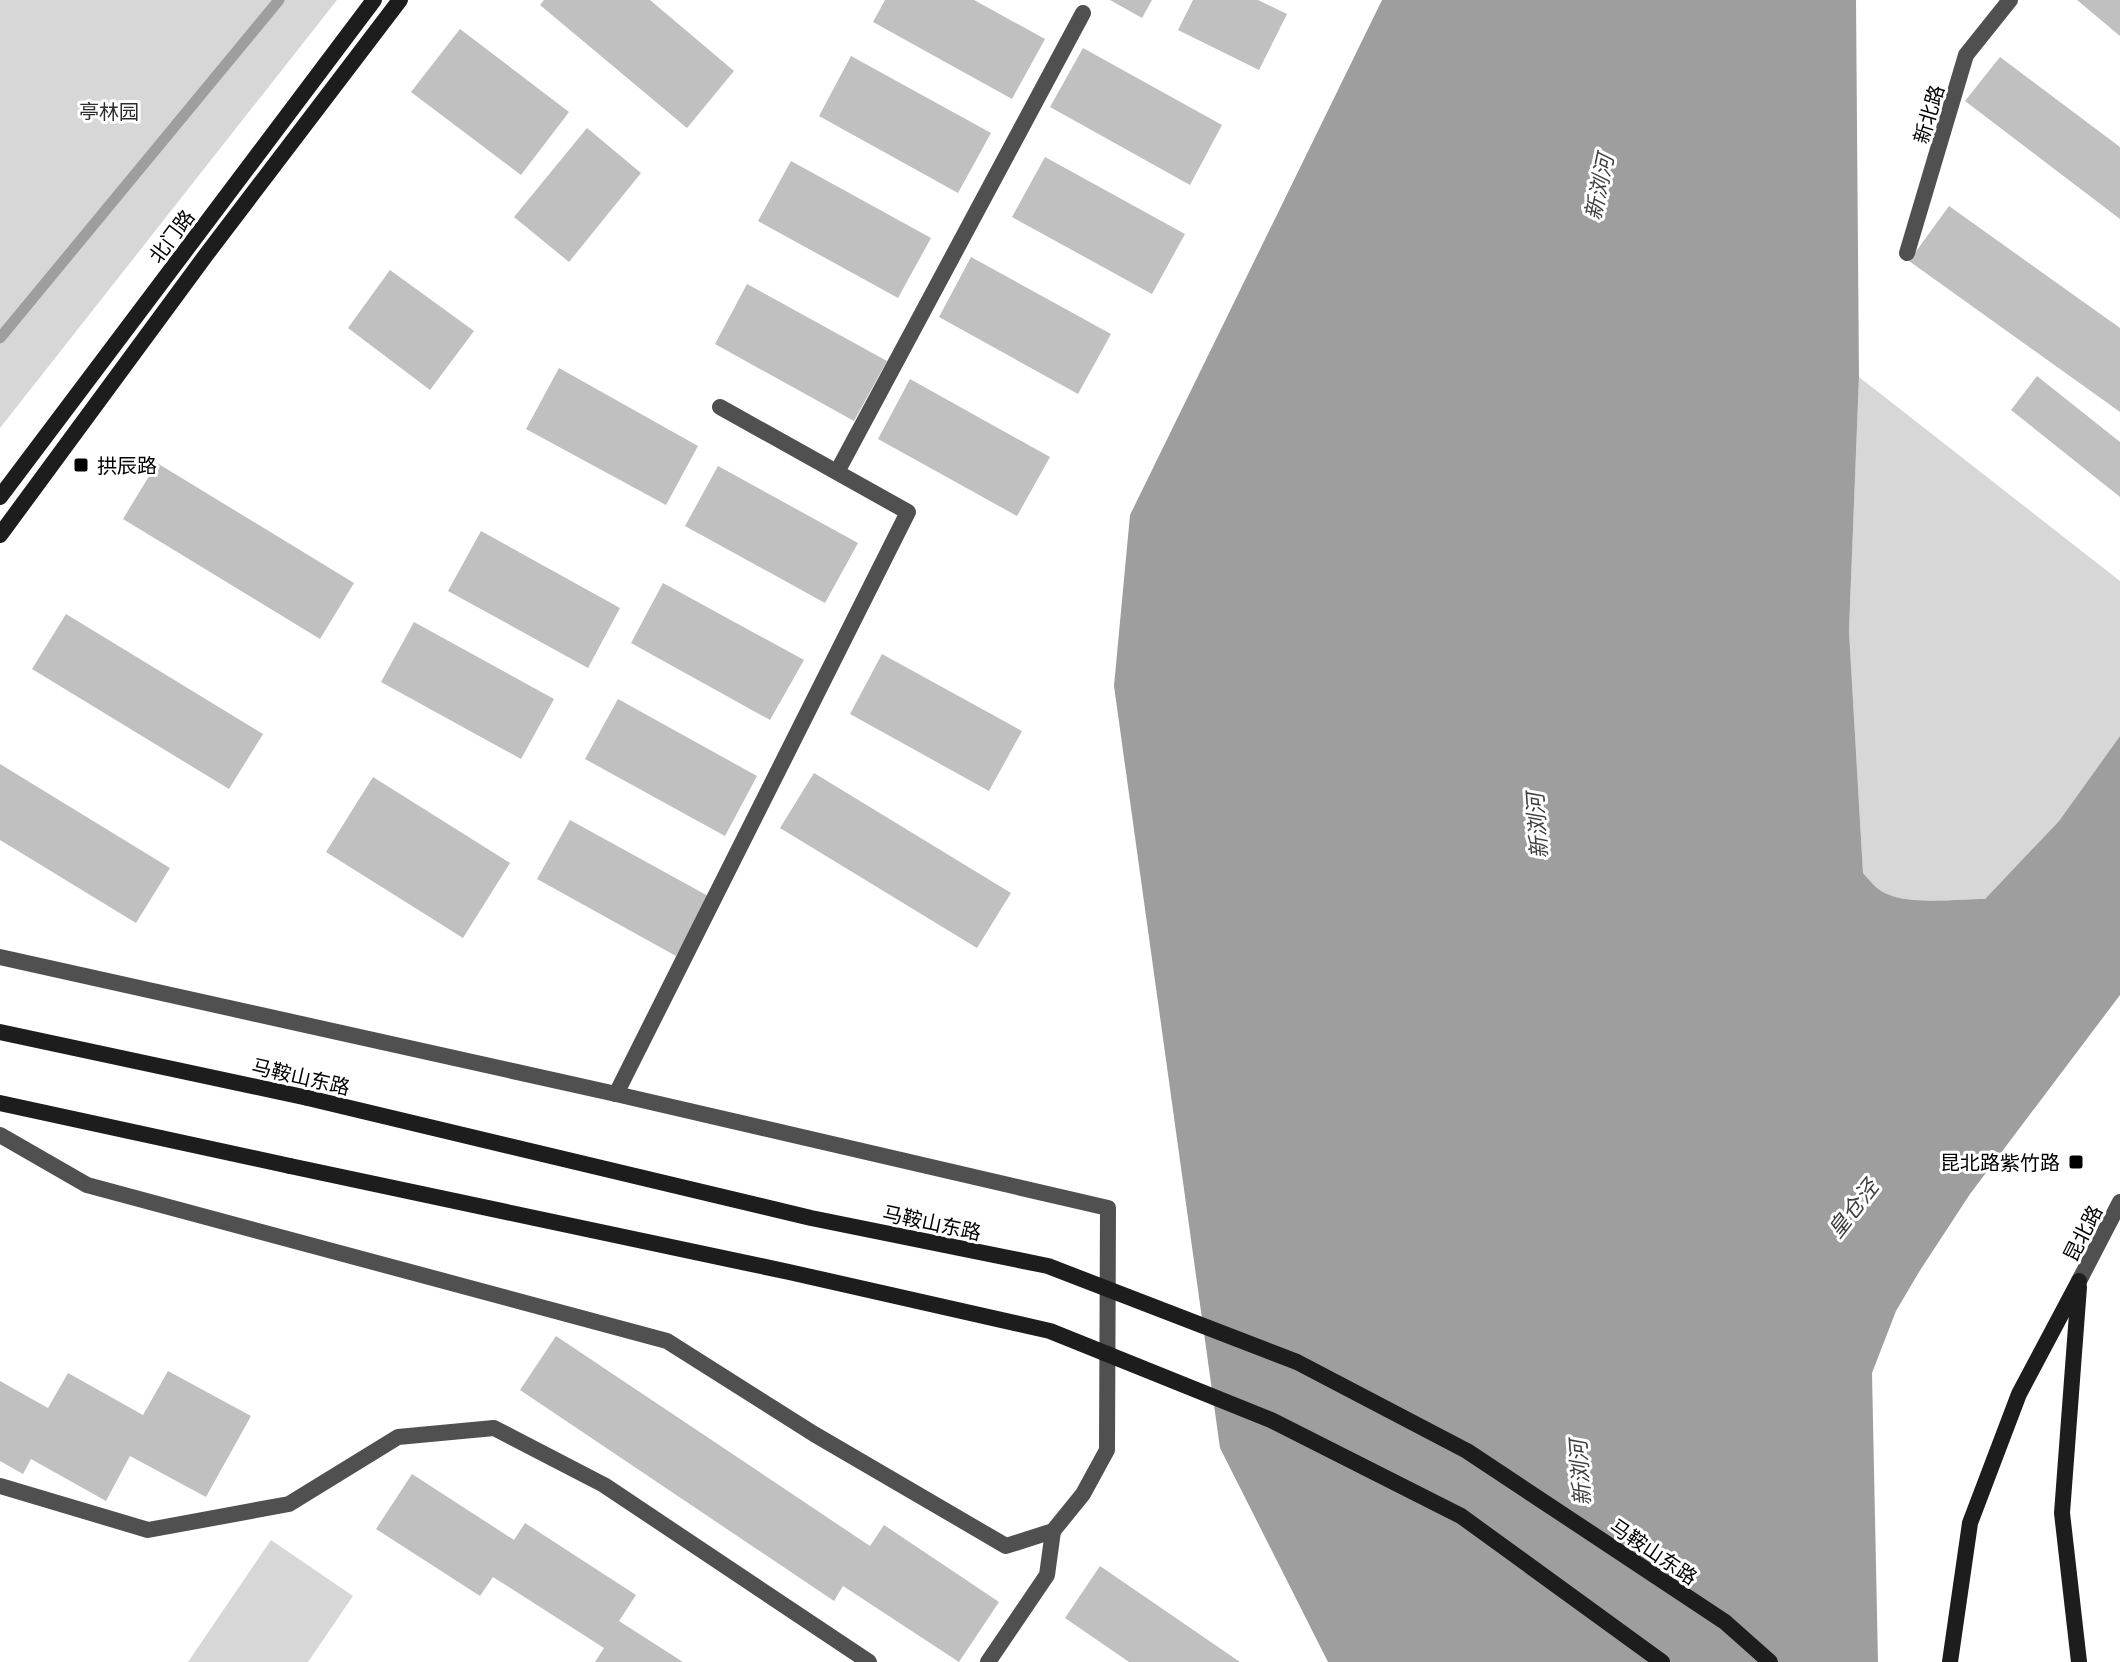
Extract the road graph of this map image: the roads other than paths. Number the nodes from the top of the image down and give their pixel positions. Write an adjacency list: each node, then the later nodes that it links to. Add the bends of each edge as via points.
1 (374, 0): 8 (main road, 北门路)
2 (400, 0): 9 (main road)
3 (2010, 0): 5 (street, 新北路, via 1966,55)
4 (1083, 13): 7 (street)
5 (1907, 253)
6 (720, 407): 7 (street)
7 (837, 472): 12 (street, via 908,512)
8 (0, 497)
9 (0, 535)
10 (0, 957): 12 (street)
11 (0, 1032): 22 (main road, 马鞍山东路, bridge, via 308,1098 811,1218 1048,1266 1297,1362 1467,1451 1725,1622)
12 (616, 1094): 18 (street, via 1108,1208 1107,1450 1083,1494)
13 (0, 1103): 21 (main road, bridge, via 1050,1331 1271,1420 1461,1516)
14 (0, 1135): 18 (street, via 87,1185 667,1341 1006,1546)
15 (2120, 1202): 16 (street, 昆北路)
16 (2079, 1281): 23 (main road, via 2019,1394 1970,1523); 24 (main road, via 2062,1513)
17 (0, 1486): 19 (street, via 148,1530 289,1504 398,1437 494,1428 604,1485)
18 (1053, 1531): 20 (street, via 1047,1575)
19 (869, 1662)
20 (988, 1662)
21 (1662, 1662)
22 (1770, 1662)
23 (1950, 1662)
24 (2079, 1662)

